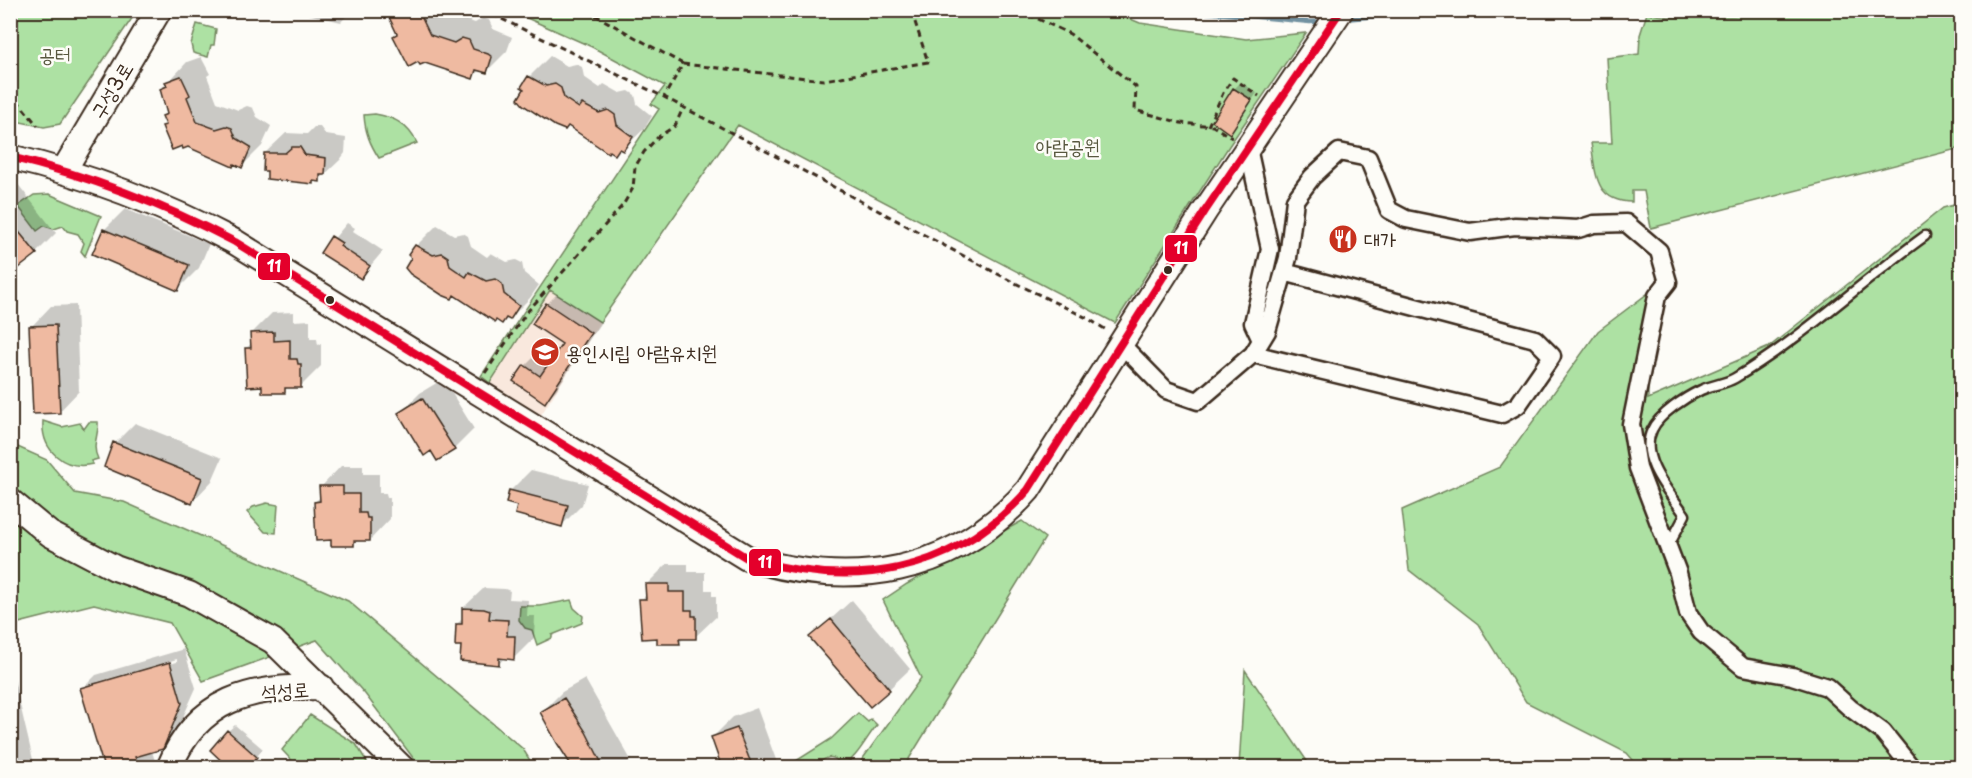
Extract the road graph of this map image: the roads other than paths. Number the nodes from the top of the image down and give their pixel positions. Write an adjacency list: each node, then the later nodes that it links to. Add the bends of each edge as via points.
1 (159, 10): 5 (street, 구성3로)
2 (1341, 10): 3 (street)
3 (1248, 148): 8 (street); 9 (street, via 1270,249 1253,323)
4 (10, 157): 5 (street)
5 (64, 170): 8 (street, via 155,203 235,242 747,558 822,574 873,573 946,553 996,523 1052,455)
6 (1925, 236): 11 (lane, via 1794,339 1733,379 1701,390 1653,428 1648,441 1655,470 1685,515)
7 (1284, 272): 9 (street, via 1267,331); 9 (street, via 1535,339 1552,356 1518,405 1502,414); 11 (street, via 1295,200 1312,177 1339,152 1368,158 1389,210 1406,219 1470,232 1515,226 1578,229 1626,223 1659,251 1668,282 1657,296 1631,424 1638,468)
8 (1120, 343): 9 (street, via 1166,390 1198,401)
9 (1257, 347)
10 (10, 501): 12 (street, via 50,534 115,568 189,594 273,641)
11 (1668, 548): 15 (street, via 1688,613 1719,649 1743,667 1827,687 1884,732)
12 (321, 687): 13 (street, 석성로, via 256,691 214,708 185,737); 14 (street, 석성로)
13 (169, 768)
14 (402, 768)
15 (1912, 768)

